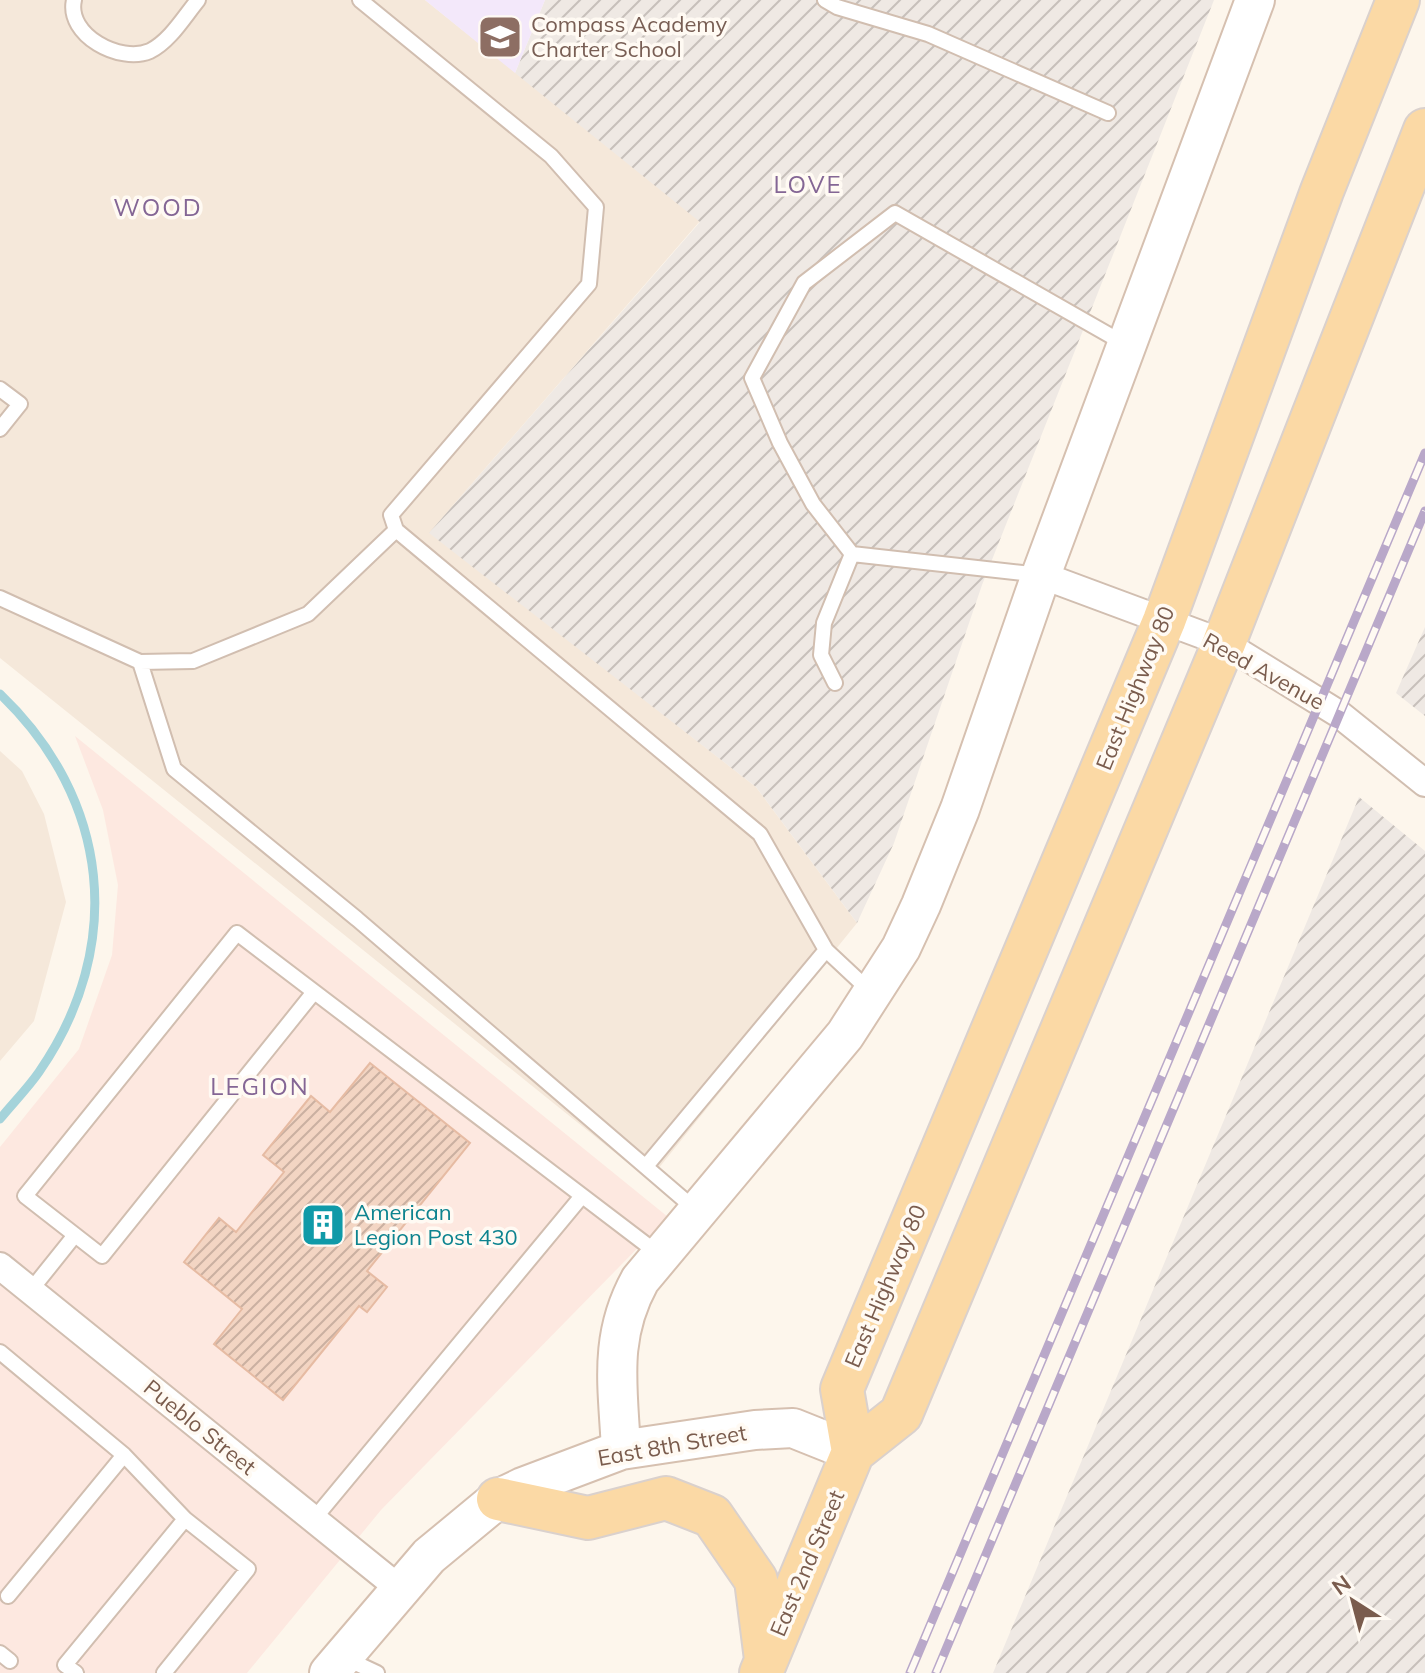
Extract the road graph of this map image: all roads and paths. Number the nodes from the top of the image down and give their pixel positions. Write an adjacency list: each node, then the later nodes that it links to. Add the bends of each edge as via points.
1 (74, 0): 2 (lane, via 71,10 79,26 110,52 130,56 151,50 170,35)
2 (198, 0)
3 (360, 0): 12 (lane, via 551,156 596,207 589,284 391,515)
4 (825, 0): 7 (lane, via 928,34)
5 (1255, 0): 9 (street)
6 (1398, 0): 16 (main road, East Highway 80)
7 (1108, 113)
8 (1425, 130): 17 (main road)
9 (1126, 345): 13 (lane, via 895,213 883,222 804,283 752,378 813,504); 14 (street)
10 (0, 389): 11 (lane, via 20,404)
11 (0, 429)
12 (396, 530): 18 (lane, via 308,614 193,661); 21 (lane, via 760,834)
13 (852, 554): 14 (lane); 19 (lane, via 824,623 821,655)
14 (1041, 575): 16 (street, Reed Avenue); 23 (street, via 941,859 901,948)
15 (0, 598): 18 (lane)
16 (1164, 621): 17 (street, Reed Avenue); 33 (main road, East Highway 80, via 842,1389)
17 (1224, 643): 20 (street, Reed Avenue, via 1339,714); 33 (main road, via 901,1414)
18 (140, 662): 24 (lane, via 174,769)
19 (835, 683)
20 (1425, 783)
21 (826, 950): 23 (lane); 24 (lane)
22 (314, 992): 25 (lane); 27 (lane, via 102,1256); 27 (lane, via 237,933 25,1196)
23 (872, 993): 26 (street, via 811,1078)
24 (647, 1165): 26 (lane)
25 (582, 1196): 28 (lane); 37 (lane)
26 (698, 1211): 28 (street)
27 (75, 1235): 30 (lane)
28 (661, 1255): 32 (street, via 628,1302 618,1335)
29 (0, 1266): 30 (street, Pueblo Street)
30 (31, 1290): 37 (street, Pueblo Street)
31 (0, 1352): 34 (lane)
32 (621, 1450): 33 (street, East 8th Street, via 793,1428); 35 (street, East 8th Street)
33 (853, 1452): 41 (main road, East 2nd Street)
34 (124, 1455): 36 (lane); 39 (lane)
35 (498, 1499): 38 (street, East 8th Street, via 429,1556); 41 (main road, via 588,1518 666,1498 712,1516 756,1580)
36 (185, 1519): 42 (lane, via 65,1665); 43 (lane, via 248,1569)
37 (314, 1519): 38 (street, Pueblo Street)
38 (400, 1589): 40 (street, East 8th Street)
39 (8, 1596)
40 (336, 1665): 44 (lane)
41 (763, 1667)
42 (76, 1673)
43 (164, 1673)
44 (377, 1673)

